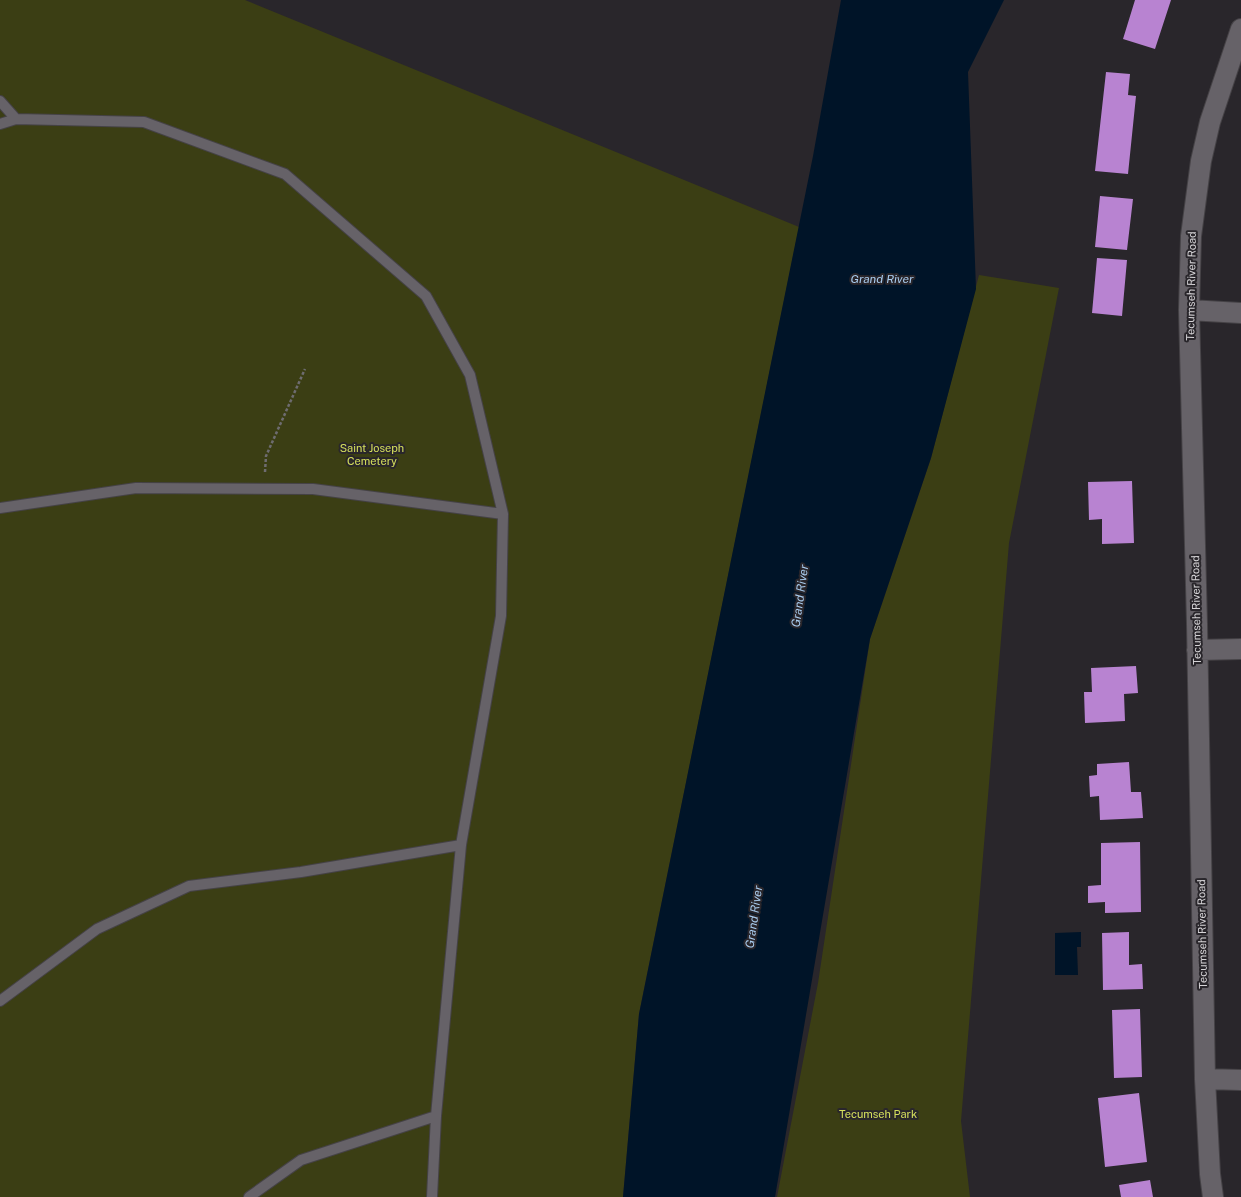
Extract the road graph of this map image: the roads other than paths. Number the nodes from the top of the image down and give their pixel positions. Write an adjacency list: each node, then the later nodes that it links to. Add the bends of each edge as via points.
1 (1241, 29): 5 (street, Tecumseh River Road, via 1210,122 1201,162 1191,236)
2 (0, 102): 3 (lane)
3 (16, 119): 4 (lane); 8 (lane, via 144,122 284,174 426,296 470,375)
4 (0, 124)
5 (1189, 310): 6 (street); 10 (street, Tecumseh River Road)
6 (1241, 313)
7 (0, 508): 8 (lane, via 136,488 313,489)
8 (503, 514): 11 (lane, via 501,616)
9 (1241, 649): 10 (street)
10 (1197, 650): 13 (street, Tecumseh River Road)
11 (461, 845): 12 (lane, via 301,872 189,886 97,929); 15 (lane)
12 (0, 1000)
13 (1205, 1080): 14 (street); 18 (street, Tecumseh River Road)
14 (1241, 1080)
15 (436, 1116): 16 (lane, via 301,1160); 17 (lane)
16 (249, 1197)
17 (432, 1197)
18 (1213, 1197)

